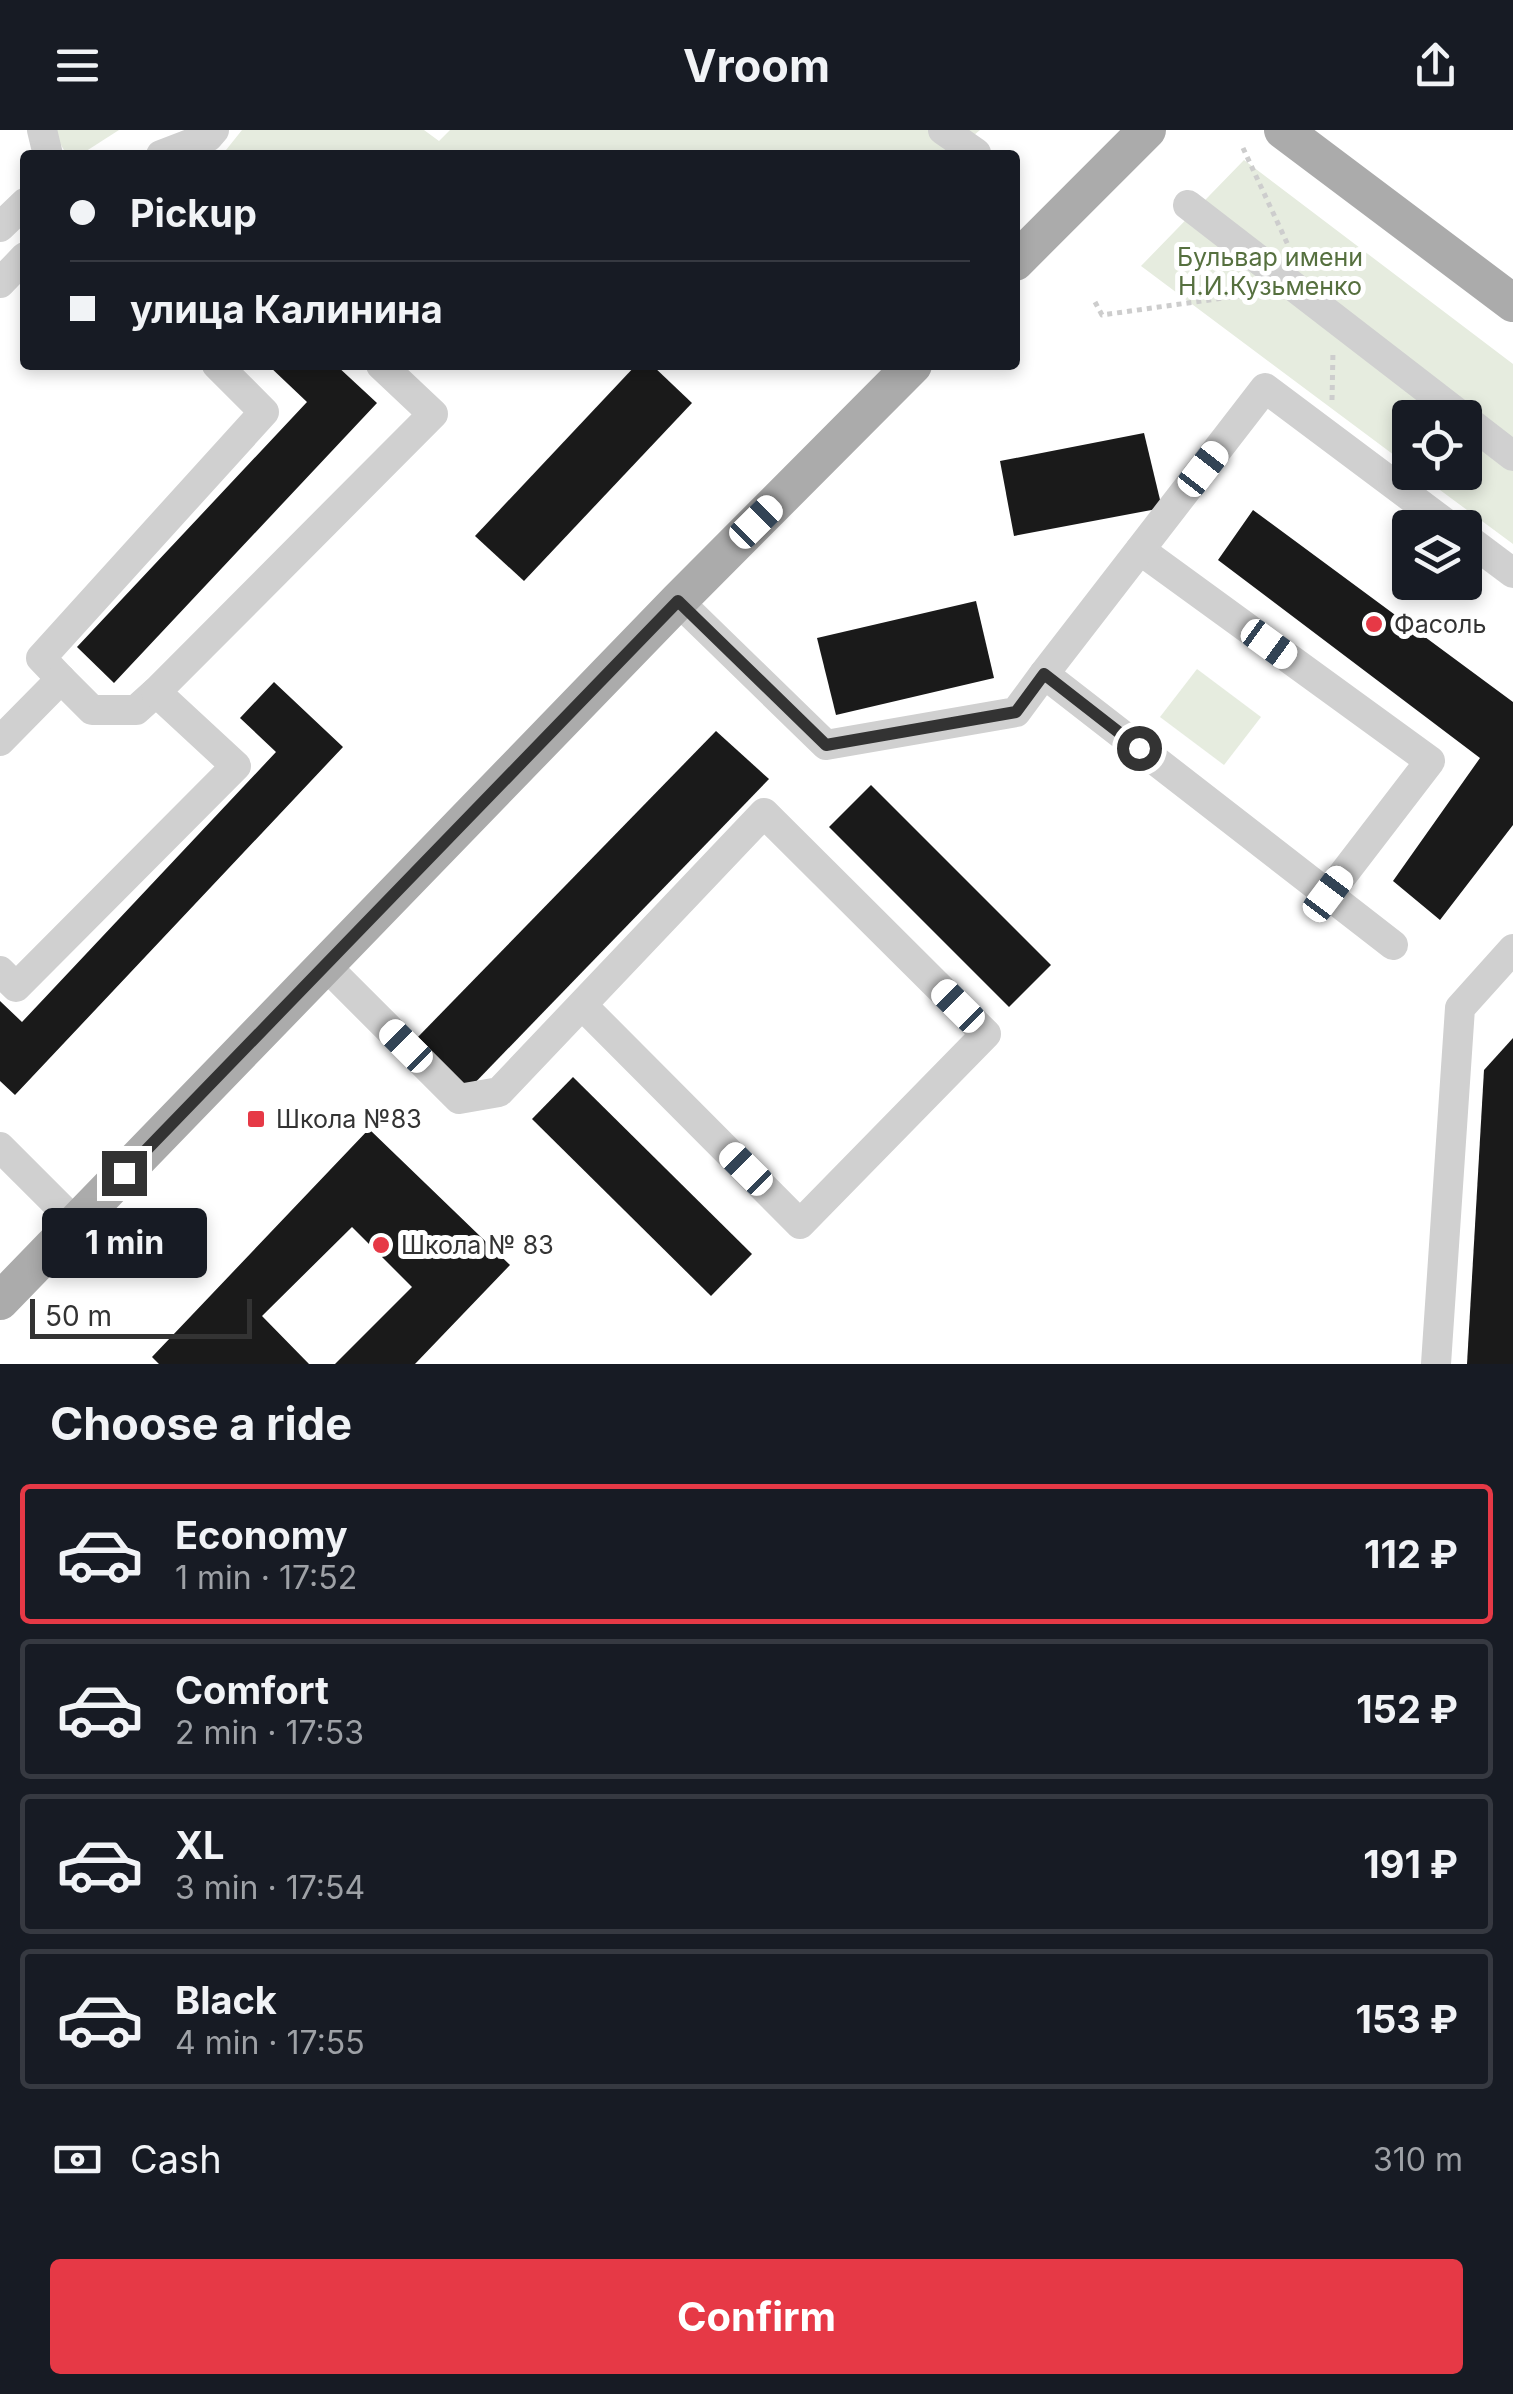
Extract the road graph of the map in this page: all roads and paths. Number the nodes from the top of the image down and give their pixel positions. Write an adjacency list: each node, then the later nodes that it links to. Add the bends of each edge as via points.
1 (214, 130): 5 (street)
2 (943, 130): 6 (street)
3 (1147, 130): 8 (main road)
4 (1283, 130): 13 (main road)
5 (174, 150)
6 (970, 150)
7 (1188, 206): 11 (street)
8 (1020, 257)
9 (20, 262): 10 (street)
10 (0, 283)
11 (1295, 288): 12 (path, via 1102,314); 17 (street)
12 (1095, 302)
13 (1513, 303)
14 (223, 370): 26 (street, via 264,412 41,658)
15 (386, 370): 27 (street, via 433,414)
16 (908, 370): 24 (main road)
17 (1441, 400)
18 (1482, 432): 19 (street)
19 (1513, 456)
20 (1428, 510): 21 (street, via 1266,388)
21 (1140, 550): 25 (street); 29 (street, via 1430,761)
22 (1482, 550): 23 (street)
23 (1513, 573)
24 (678, 601): 25 (street, via 826,745 1016,712); 32 (main road)
25 (1044, 674): 29 (street)
26 (61, 679): 27 (street, via 92,710 136,710); 28 (street)
27 (156, 692): 33 (street, via 236,766 16,987)
28 (0, 741)
29 (1328, 894): 30 (street)
30 (1393, 945)
31 (1513, 949): 38 (street, via 1460,1008)
32 (326, 966): 34 (street, via 459,1099 499,1092); 36 (main road)
33 (0, 971)
34 (582, 1004): 34 (street, via 764,813 986,1034 800,1224)
35 (0, 1147): 36 (street)
36 (76, 1222): 37 (main road)
37 (0, 1301)
38 (1436, 1364)

